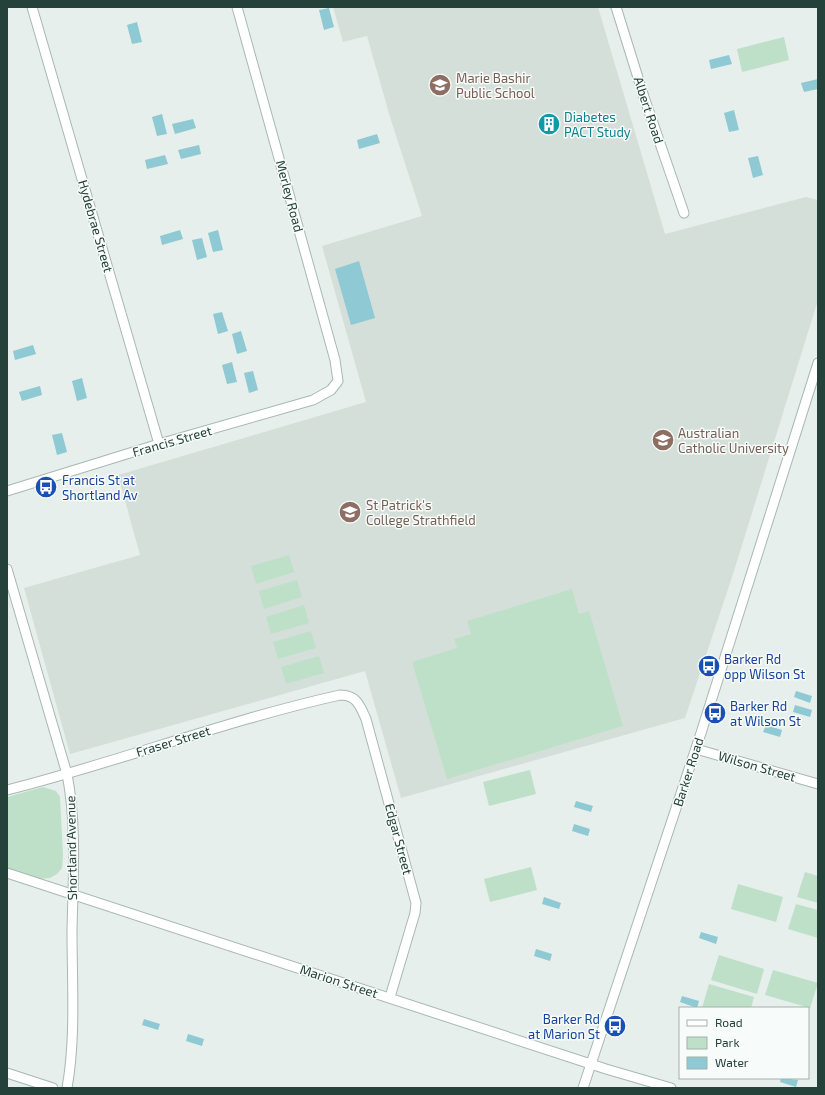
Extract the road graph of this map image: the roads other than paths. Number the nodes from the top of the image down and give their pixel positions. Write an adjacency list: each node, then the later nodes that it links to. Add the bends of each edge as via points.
1 (32, 7): 7 (street, Hydebrae Street)
2 (236, 7): 6 (street, Merley Road, via 335,360 338,375)
3 (616, 7): 4 (street, Albert Road)
4 (684, 213)
5 (818, 363): 11 (street, Barker Road)
6 (335, 386): 7 (street, Francis Street, via 313,400)
7 (160, 444): 8 (street, Francis Street)
8 (7, 491)
9 (7, 569): 12 (street, Shortland Avenue)
10 (340, 695): 12 (street, Fraser Street, via 237,721); 17 (street, Edgar Street, via 358,700 366,719 416,903)
11 (696, 749): 13 (street, Wilson Street); 18 (street, Barker Road)
12 (67, 774): 14 (street, Fraser Street); 16 (street, Shortland Avenue, via 72,806)
13 (818, 784)
14 (7, 790)
15 (7, 873): 16 (street, Marion Street)
16 (72, 894): 17 (street, Marion Street); 21 (street, Shortland Avenue, via 72,1048)
17 (390, 998): 18 (street, Marion Street)
18 (592, 1063): 22 (street, Barker Road); 23 (street, Marion Street)
19 (7, 1073): 20 (street)
20 (54, 1088)
21 (66, 1088)
22 (584, 1088)
23 (671, 1088)

